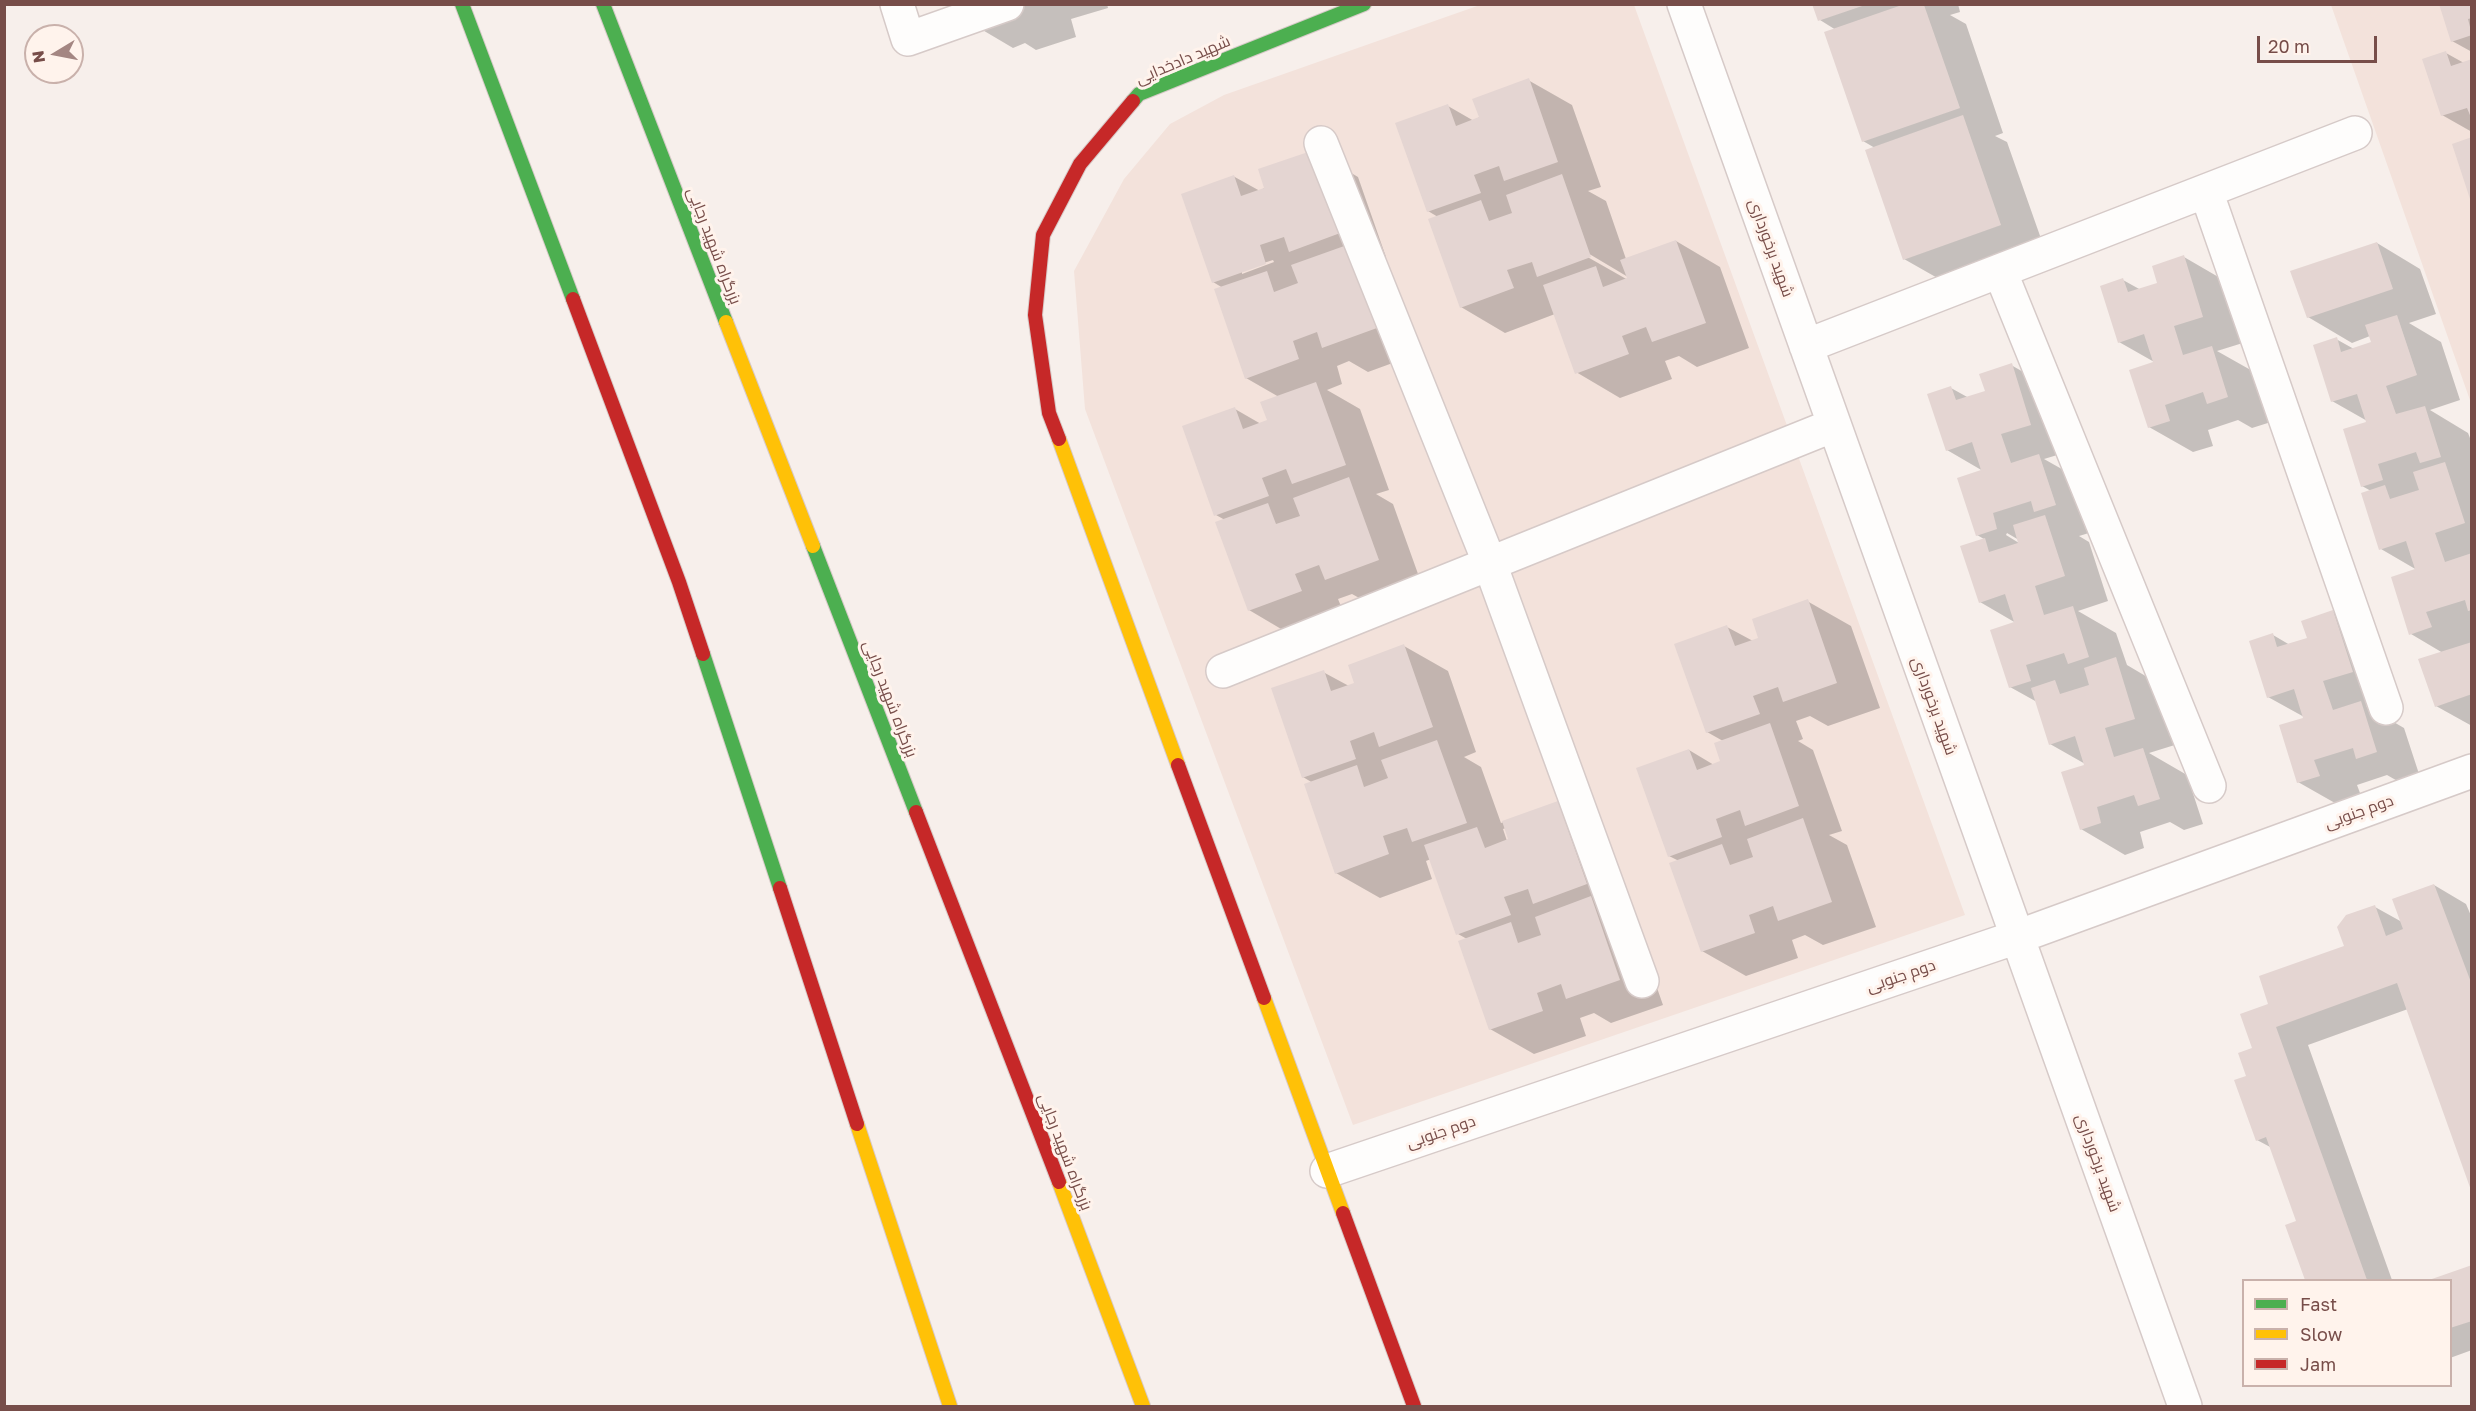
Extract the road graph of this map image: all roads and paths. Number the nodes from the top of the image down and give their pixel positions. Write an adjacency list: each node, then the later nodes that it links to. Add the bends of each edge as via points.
1 (462, 4): 21 (main road, via 680,582)
2 (603, 4): 22 (main road, بزرگراه شهید رجایی)
3 (897, 4): 4 (street, via 909,39)
4 (1007, 4)
5 (1364, 4): 20 (main road, شهید دادخدایی, via 1139,94 1080,164 1043,235 1035,315 1049,413)
6 (1684, 4): 11 (street, شهید برخورداری)
7 (2355, 134): 9 (street)
8 (1321, 143): 13 (street)
9 (2206, 191): 10 (street); 15 (street)
10 (2000, 271): 11 (street); 17 (street)
11 (1806, 346): 12 (street, شهید برخورداری)
12 (1834, 425): 13 (street); 18 (street, شهید برخورداری)
13 (1490, 564): 14 (street); 19 (street)
14 (1223, 671)
15 (2386, 708)
16 (2472, 771): 18 (street, دوم جنوبی)
17 (2210, 786)
18 (2017, 937): 20 (street, دوم جنوبی); 24 (street, شهید برخورداری)
19 (1642, 981)
20 (1327, 1171): 23 (main road, شهید دادخدایی)
21 (950, 1407)
22 (1143, 1407)
23 (1414, 1407)
24 (2185, 1407)

